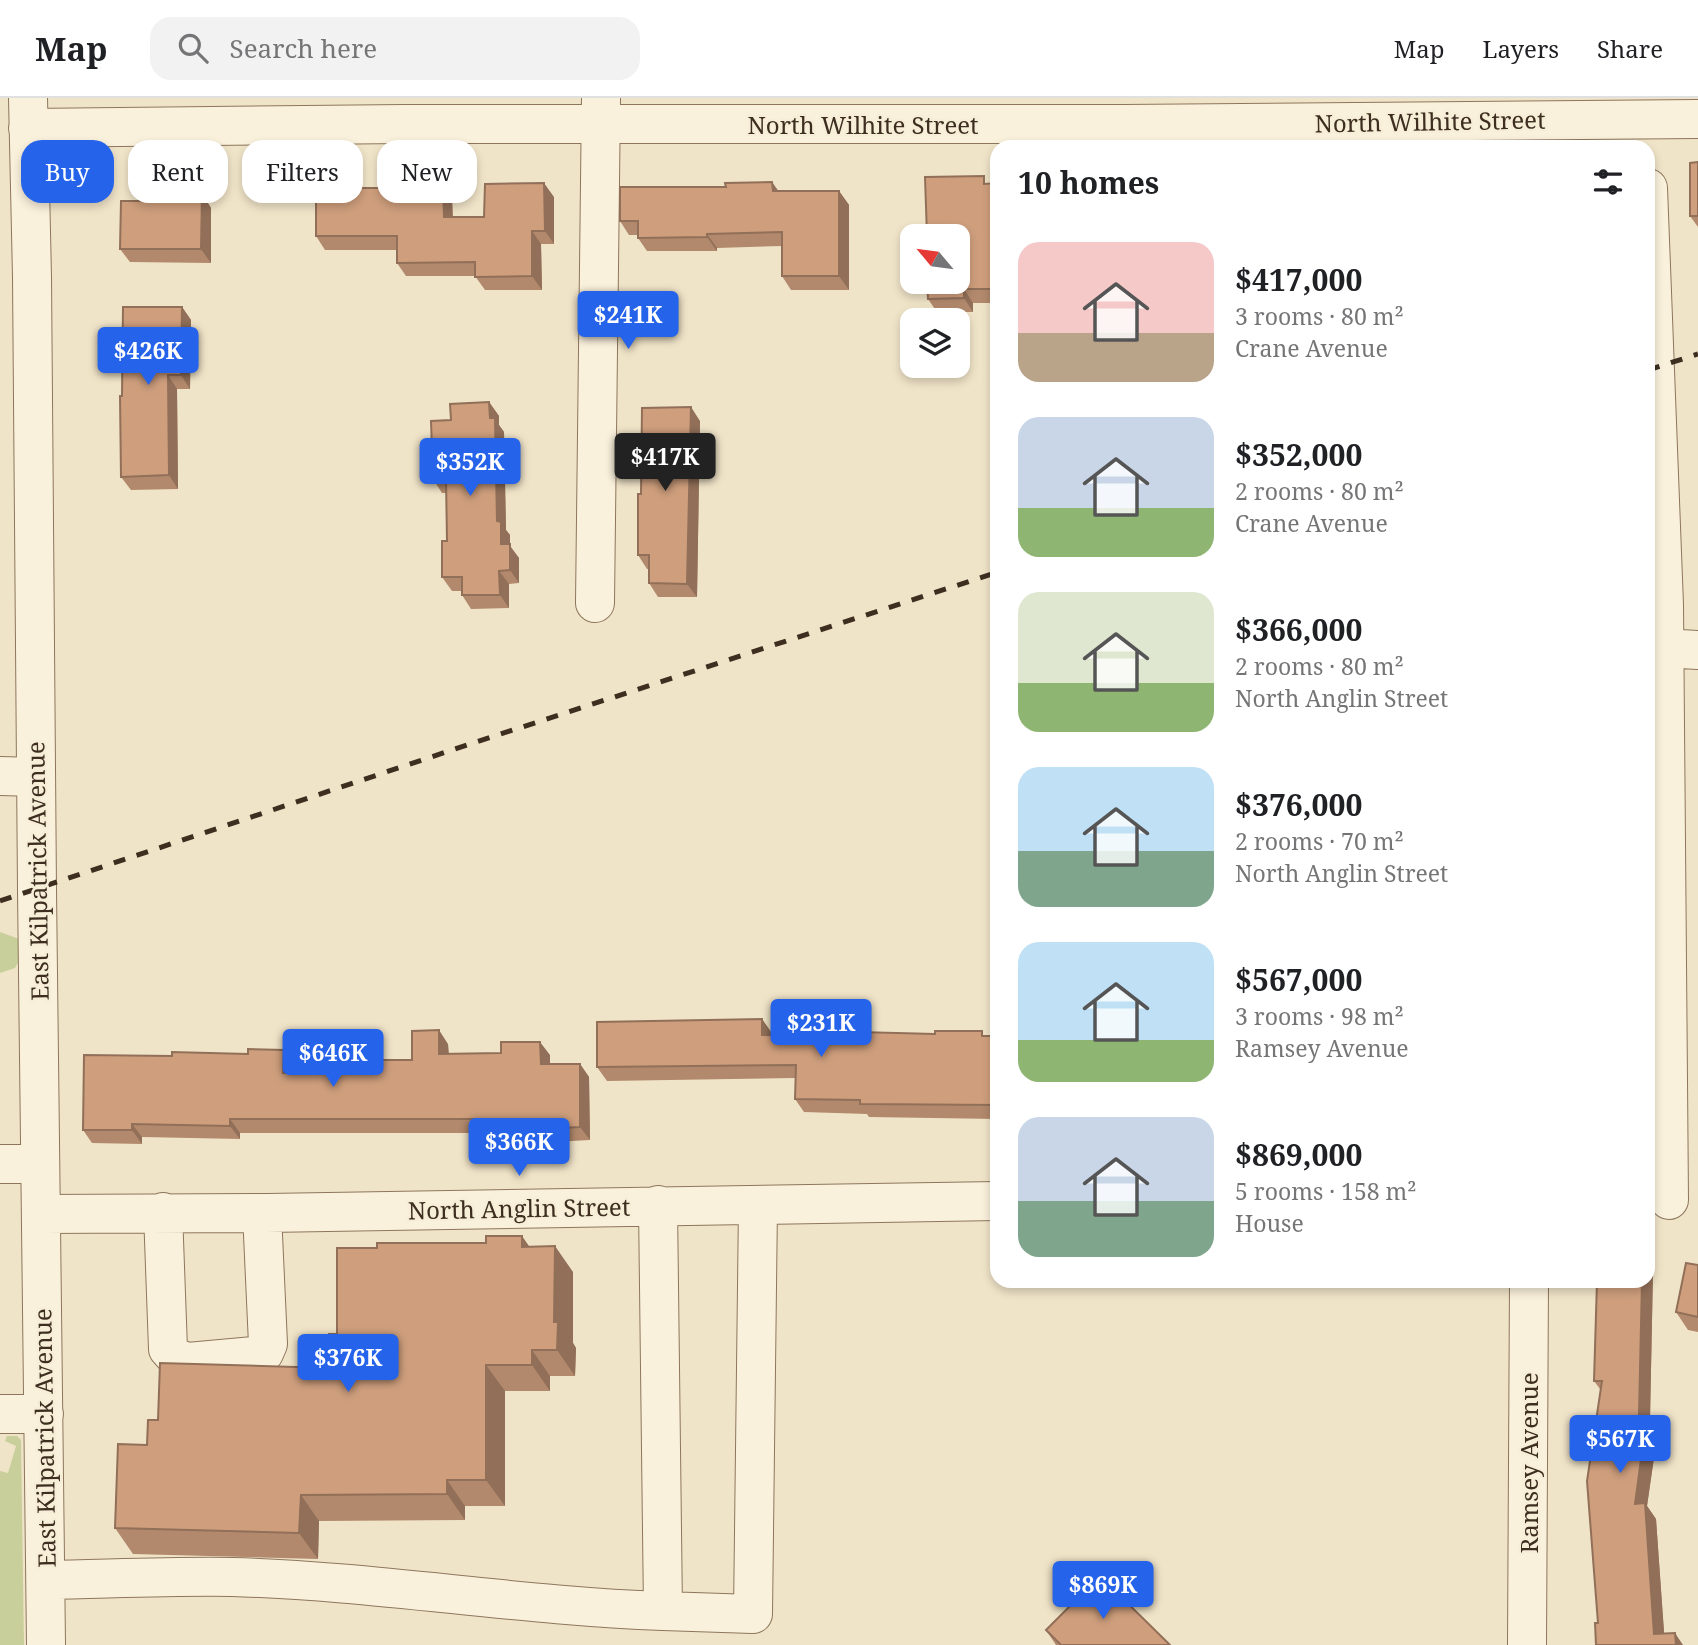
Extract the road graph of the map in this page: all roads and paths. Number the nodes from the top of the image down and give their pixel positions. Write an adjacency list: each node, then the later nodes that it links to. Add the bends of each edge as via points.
1 (601, 111): 2 (street, North Wilhite Street); 3 (street, North Wilhite Street); 8 (street)
2 (1123, 111): 5 (street, North Wilhite Street)
3 (28, 113): 6 (street, East Kilpatrick Avenue)
4 (1698, 119): 5 (street, North Wilhite Street)
5 (1646, 121)
6 (16, 272): 10 (street, East Kilpatrick Avenue)
7 (1655, 334): 9 (street)
8 (595, 603)
9 (1670, 648): 13 (street)
10 (18, 777): 12 (street, East Kilpatrick Avenue)
11 (0, 1164): 12 (street)
12 (40, 1164): 19 (street, East Kilpatrick Avenue)
13 (1672, 1200)
14 (990, 1201): 16 (street, North Anglin Street)
15 (658, 1205): 16 (street, North Anglin Street); 18 (street, North Anglin Street); 24 (street)
16 (758, 1205): 24 (street, via 753,1614)
17 (163, 1212): 18 (street, North Anglin Street); 18 (street, via 168,1349 188,1362 264,1353 268,1344); 19 (street, North Anglin Street)
18 (262, 1213)
19 (41, 1214): 22 (street, East Kilpatrick Avenue)
20 (1529, 1288): 26 (street, Ramsey Avenue)
21 (0, 1414): 22 (street)
22 (44, 1414): 23 (street, East Kilpatrick Avenue)
23 (46, 1580): 24 (street, via 233,1577); 25 (street, East Kilpatrick Avenue)
24 (663, 1611)
25 (47, 1645)
26 (1527, 1645)

